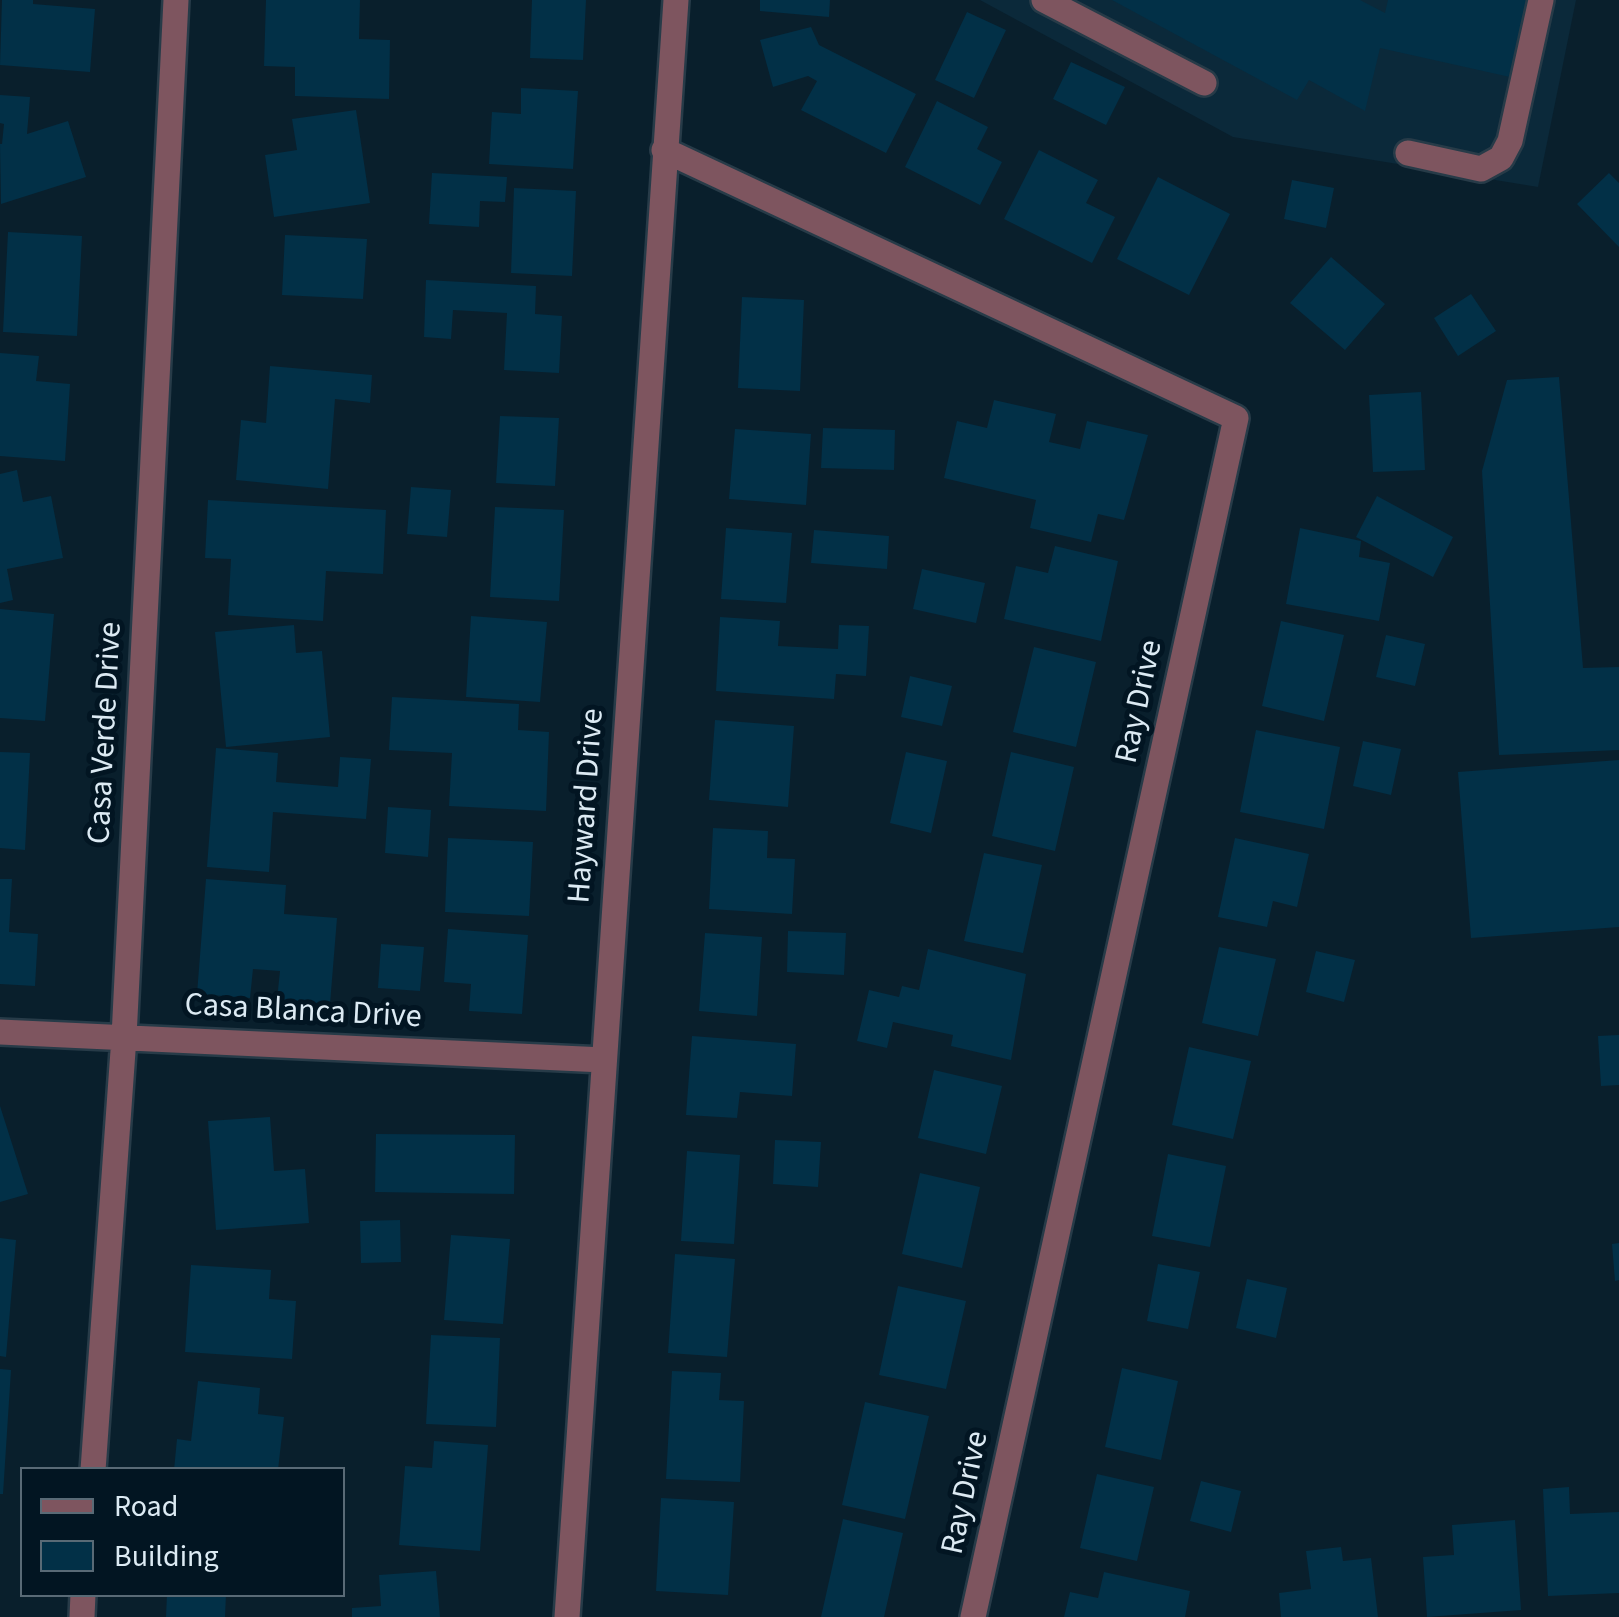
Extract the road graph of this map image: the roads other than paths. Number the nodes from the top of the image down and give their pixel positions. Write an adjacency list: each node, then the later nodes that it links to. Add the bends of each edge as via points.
1 (176, 0): 9 (street, Casa Verde Drive)
2 (676, 0): 6 (street, Hayward Drive)
3 (1044, 0): 5 (street)
4 (1541, 0): 7 (street, via 1502,158 1481,169)
5 (1204, 83)
6 (664, 150): 10 (street, Hayward Drive); 13 (street, Ray Drive, via 1236,418)
7 (1408, 153)
8 (0, 1032): 9 (street, Casa Blanca Drive)
9 (124, 1037): 10 (street, Casa Blanca Drive); 11 (street, Casa Verde Drive)
10 (604, 1060): 12 (street, Hayward Drive)
11 (92, 1467)
12 (566, 1617)
13 (973, 1617)

